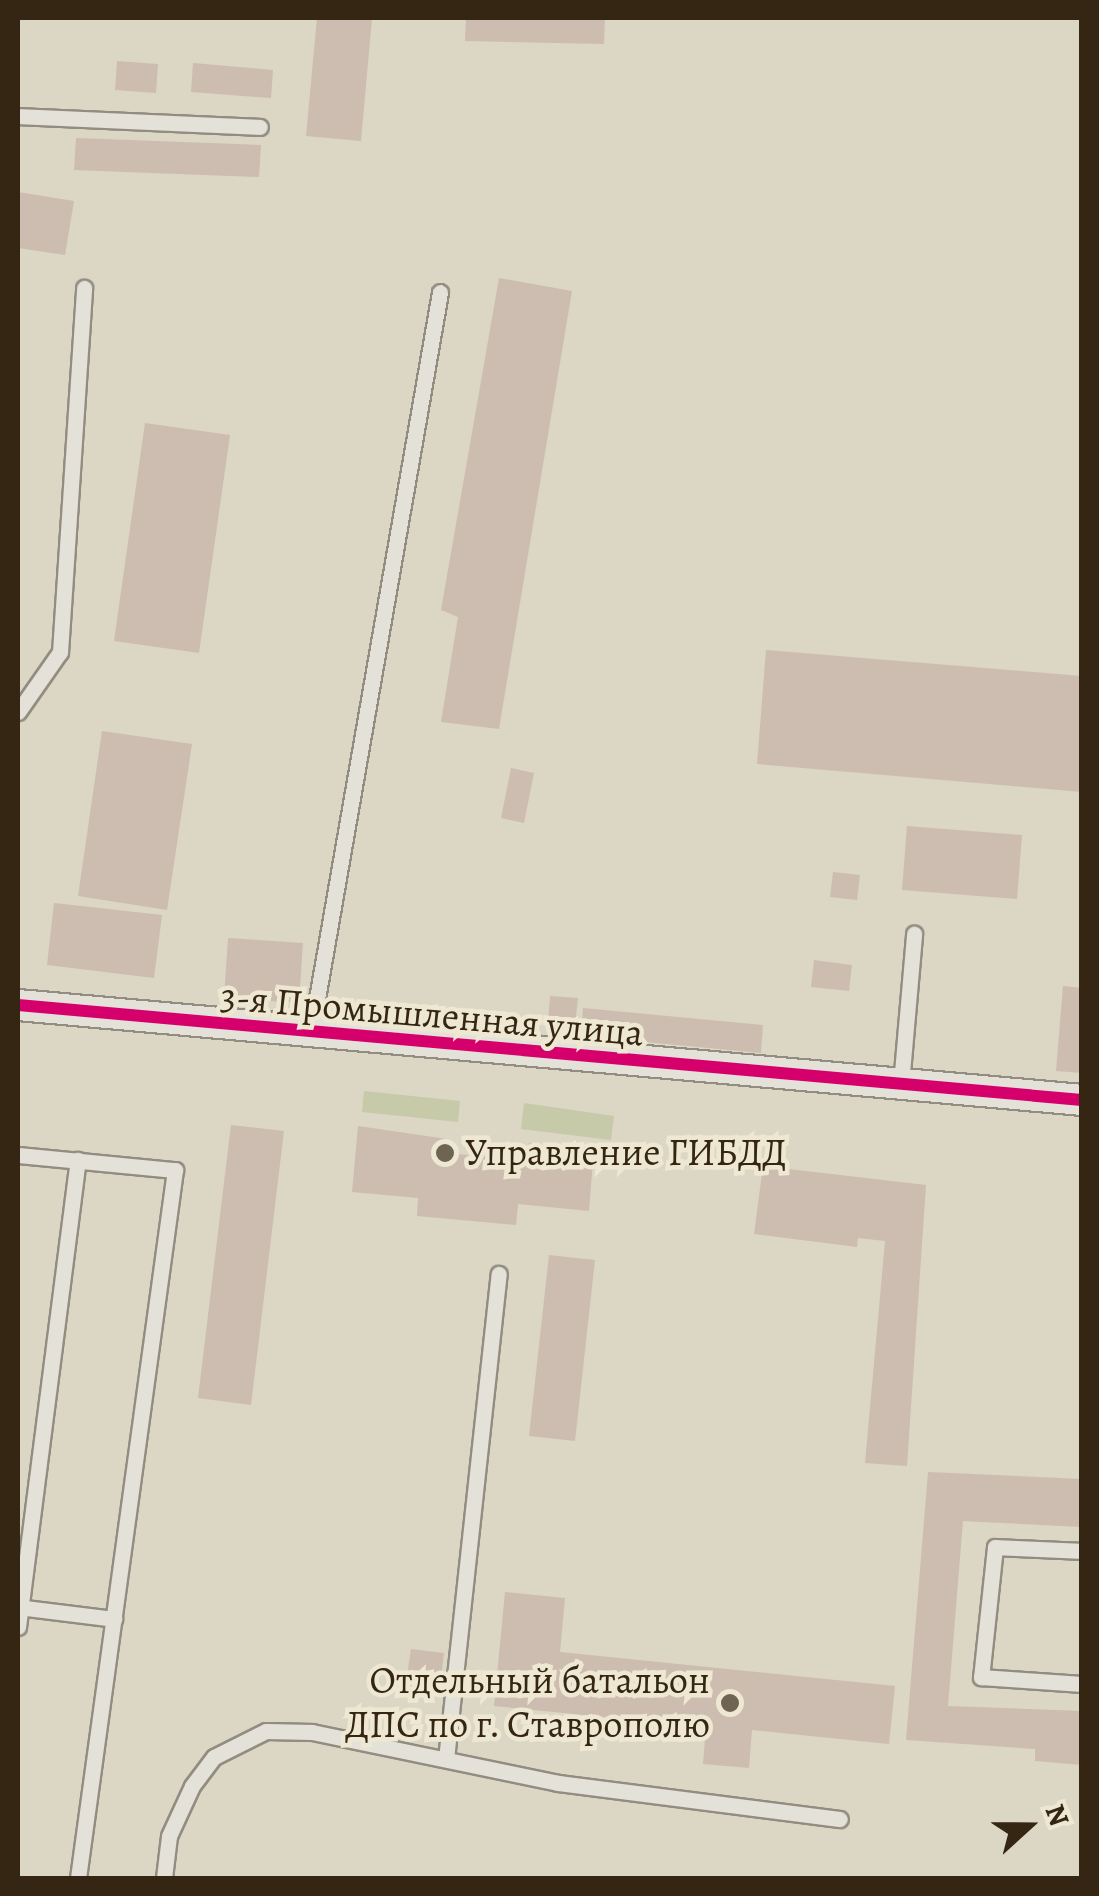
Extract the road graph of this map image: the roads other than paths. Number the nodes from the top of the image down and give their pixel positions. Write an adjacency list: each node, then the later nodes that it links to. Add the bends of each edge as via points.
1 (18, 116): 2 (lane)
2 (260, 127)
3 (84, 288): 5 (lane, via 60,652)
4 (440, 292): 8 (lane)
5 (18, 712)
6 (914, 934): 9 (lane)
7 (18, 1005): 8 (street, 3-я Промышленная улица)
8 (310, 1037): 9 (street, 3-я Промышленная улица)
9 (901, 1084): 10 (street, 3-я Промышленная улица)
10 (1082, 1100)
11 (18, 1155): 12 (lane)
12 (78, 1160): 15 (lane); 16 (lane, via 175,1170)
13 (500, 1274): 19 (lane)
14 (1082, 1551): 18 (lane, via 996,1547 981,1677)
15 (19, 1607): 16 (lane); 17 (lane)
16 (114, 1619): 21 (lane)
17 (18, 1627)
18 (1082, 1684)
19 (446, 1758): 20 (lane, via 558,1783); 22 (lane, via 312,1732 238,1742 192,1786 169,1836)
20 (840, 1819)
21 (78, 1878)
22 (164, 1878)

